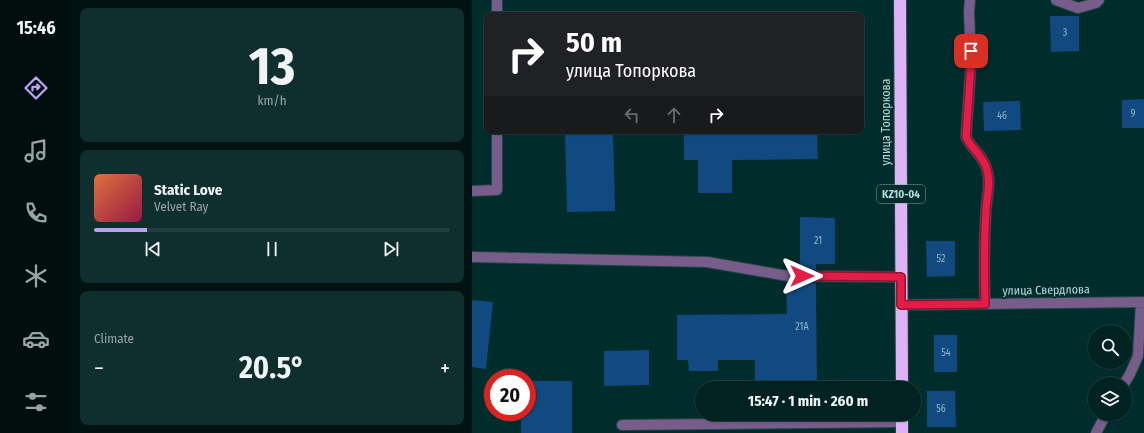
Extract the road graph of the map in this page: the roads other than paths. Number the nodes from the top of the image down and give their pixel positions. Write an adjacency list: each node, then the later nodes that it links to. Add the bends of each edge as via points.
1 (496, 0): 6 (street)
2 (900, 0): 10 (highway, улица Топоркова / KZ10-04)
3 (970, 0): 12 (street, via 971,63 966,137 987,168 989,184 984,266)
4 (1056, 0): 5 (street, via 1078,8)
5 (1099, 0)
6 (496, 12)
7 (497, 134): 8 (street, via 497,190)
8 (472, 191)
9 (472, 257): 10 (street, via 707,262 788,276)
10 (901, 277): 13 (highway, улица Топоркова / KZ10-04)
11 (1143, 302): 12 (street, улица Свердлова); 14 (street, via 1138,356)
12 (985, 304): 13 (street, улица Свердлова)
13 (901, 305): 15 (highway, улица Топоркова / KZ10-04)
14 (1128, 377)
15 (902, 381)
16 (1102, 421): 19 (street)
17 (902, 423): 18 (street)
18 (622, 425)
19 (1096, 433)

